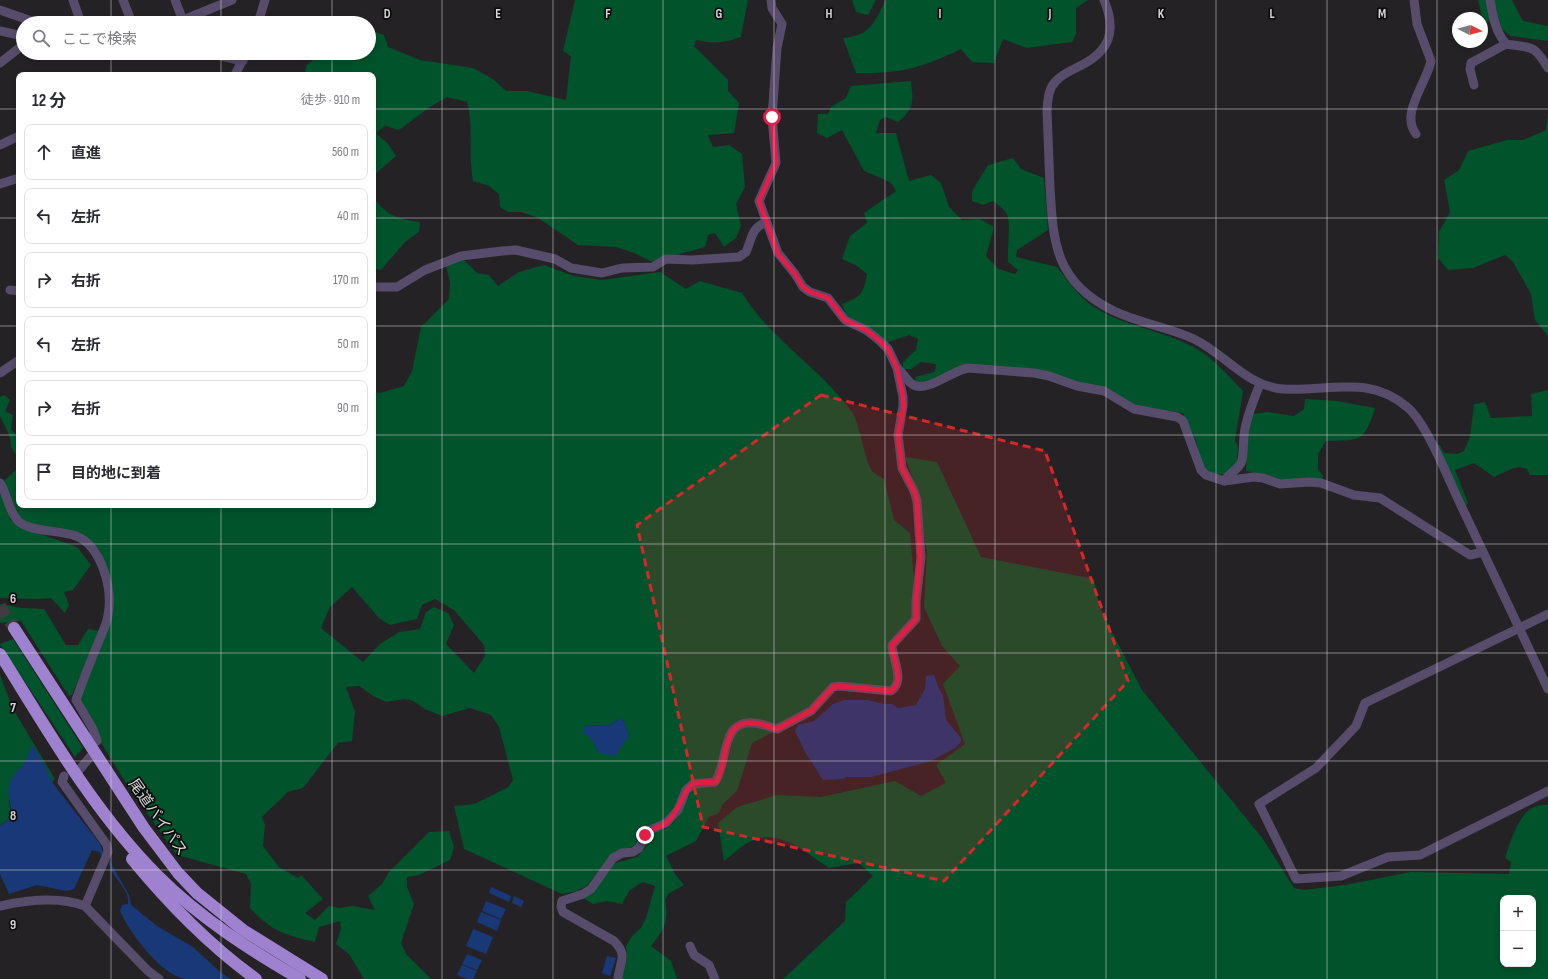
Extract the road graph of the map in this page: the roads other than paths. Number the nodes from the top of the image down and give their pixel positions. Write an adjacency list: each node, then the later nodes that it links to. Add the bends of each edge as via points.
1 (73, 0): 12 (street)
2 (123, 0): 13 (street)
3 (174, 0): 14 (street)
4 (265, 0): 16 (street)
5 (771, 0): 31 (street, via 772,8 782,24 777,48 772,117 776,163 759,201)
6 (1104, 0): 36 (street, via 1110,14 1110,34 1104,47 1089,62 1057,79 1048,94 1052,229 1058,252 1075,282 1101,304 1137,320 1193,339)
7 (1414, 0): 26 (street, via 1417,24 1430,61 1409,119)
8 (1490, 0): 19 (street, via 1495,26)
9 (228, 1): 15 (street)
10 (0, 10): 11 (street)
11 (17, 16)
12 (79, 16)
13 (129, 16)
14 (181, 16)
15 (194, 16)
16 (260, 16)
17 (0, 31): 18 (street)
18 (16, 34)
19 (1506, 44): 23 (street, via 1538,51); 25 (street, via 1472,64 1470,69)
20 (16, 50): 22 (street)
21 (242, 60): 24 (street)
22 (0, 63)
23 (1548, 68)
24 (236, 72)
25 (1474, 85)
26 (1416, 134)
27 (16, 137): 28 (street)
28 (0, 145)
29 (16, 179): 30 (street)
30 (0, 184)
31 (766, 222): 32 (street, via 753,231 746,252 739,257 666,259 653,267 622,268 602,273 571,268 555,259 516,250 502,250 461,256 425,270 397,286); 34 (street, via 778,254 803,287 828,298 845,320 866,330 880,341 888,349)
32 (376, 287)
33 (16, 362): 35 (street)
34 (897, 368): 37 (street, via 912,385 919,386 931,385 960,369 968,368 1034,373 1104,391 1134,409 1177,417 1183,421 1201,470 1206,475); 62 (street, via 904,406 898,435 902,468 917,500 920,557 916,619 892,645 898,683 891,691 833,687 811,711 777,729 753,723 742,723 734,728 728,738 725,760 716,782 693,784 686,790 678,810 666,823 648,831 639,848 613,858 591,889 562,901 563,912 620,947 623,958)
35 (0, 373)
36 (1260, 384): 37 (street, via 1244,430 1242,462); 39 (street, via 1282,389 1373,388 1383,391 1407,407 1414,414 1440,461)
37 (1224, 481): 39 (street, via 1254,477 1280,484 1310,482 1354,495 1380,498 1470,555)
38 (0, 483): 46 (street, via 6,492 10,509 19,522 33,528 78,536 91,545 100,557 108,592 108,615 76,700)
39 (1483, 552): 42 (street)
40 (1548, 614): 42 (street)
41 (14, 628): 55 (highway, 尾道バイパス, via 144,828 178,874 217,910)
42 (1519, 630): 44 (street); 50 (street, via 1365,703 1356,726 1316,768 1259,804 1296,879 1341,876 1388,857 1420,855)
43 (0, 654): 45 (highway)
44 (1548, 688)
45 (35, 710): 51 (highway, via 117,831); 57 (highway, via 94,807 130,856 199,933)
46 (97, 741)
47 (90, 756): 48 (street)
48 (80, 768)
49 (64, 776): 53 (street, via 62,782 107,845 106,858)
50 (1548, 791)
51 (159, 877): 58 (highway, via 219,935); 59 (highway, via 227,933)
52 (0, 906): 53 (street, via 37,900)
53 (85, 906): 56 (street, via 148,971)
54 (690, 946): 63 (street, via 694,955 709,965)
55 (295, 963): 60 (highway, 尾道バイパス); 61 (highway)
56 (159, 979)
57 (256, 979)
58 (289, 979)
59 (300, 979)
60 (322, 979)
61 (325, 979)
62 (618, 979)
63 (715, 979)

